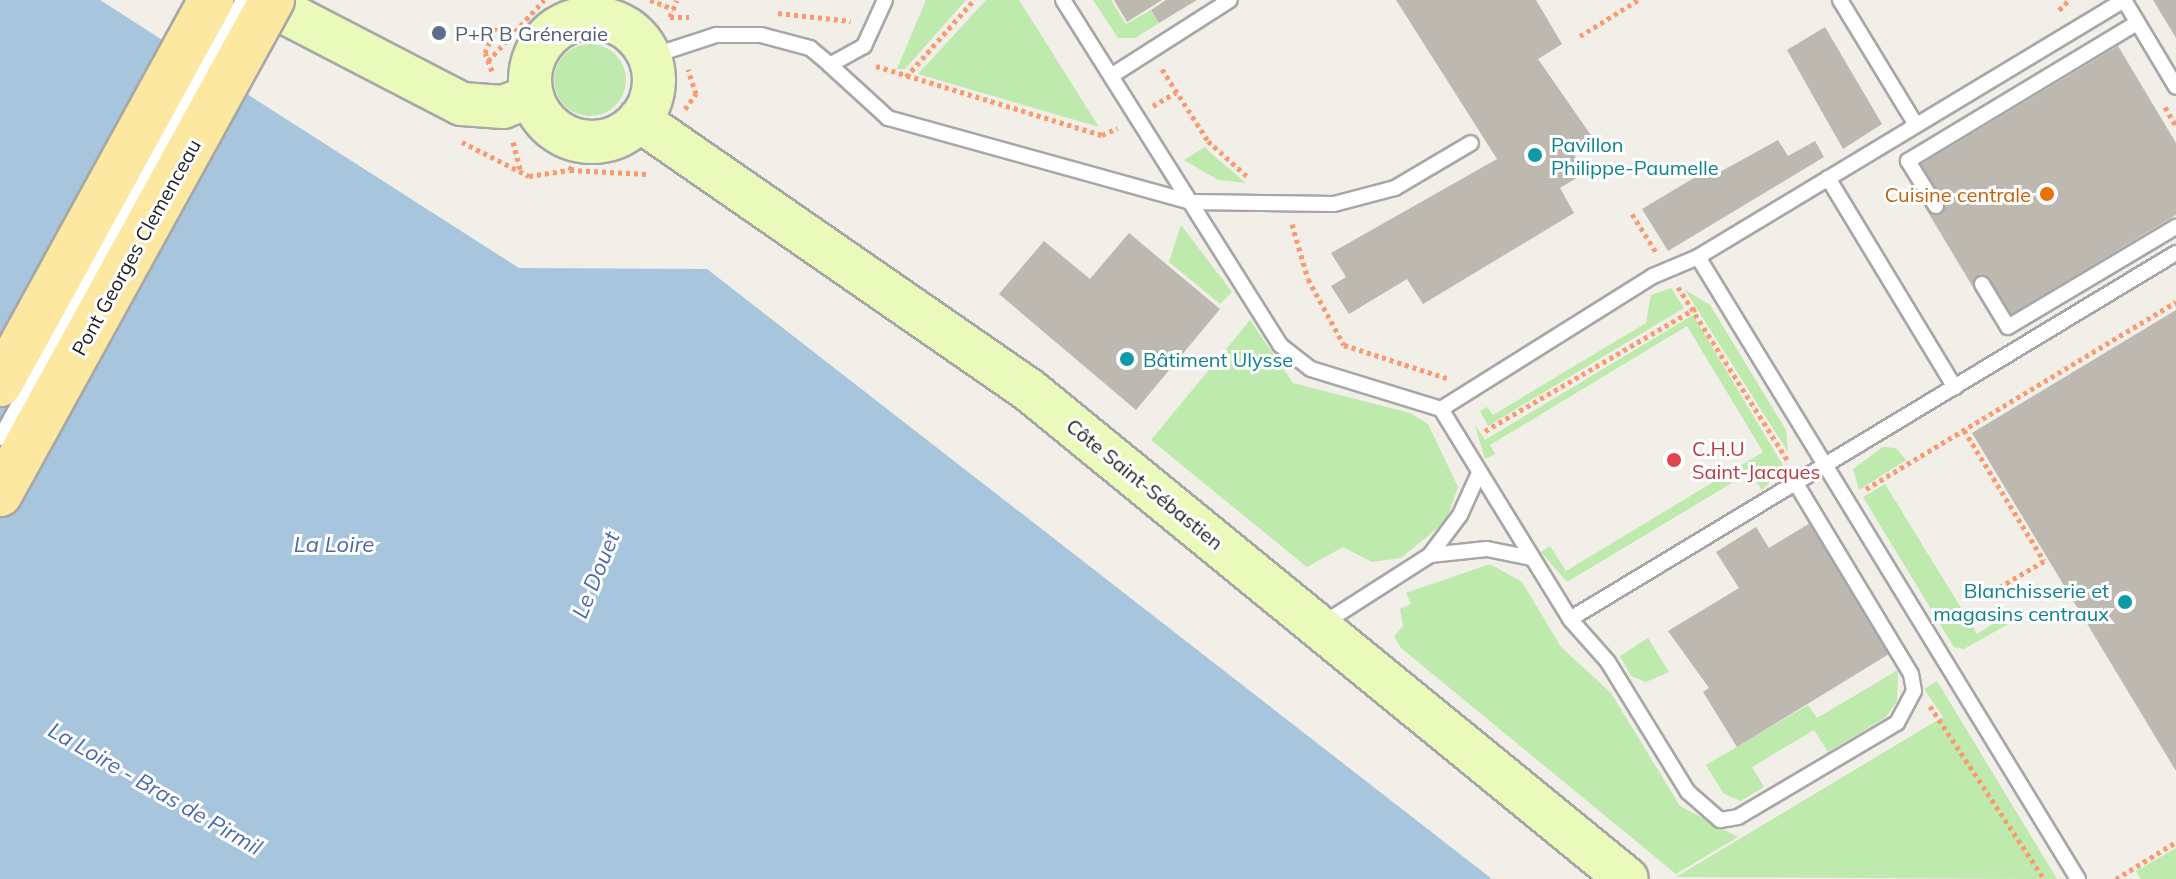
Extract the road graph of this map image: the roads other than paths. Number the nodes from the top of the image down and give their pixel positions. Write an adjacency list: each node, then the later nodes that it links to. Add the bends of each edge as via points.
1 (211, 0): 27 (main road, bridge)
2 (243, 0): 30 (lane, Pont Georges Clemenceau, bridge)
3 (261, 0): 16 (main road, via 462,104 503,107)
4 (272, 0): 34 (main road, Pont Georges Clemenceau, bridge)
5 (885, 0): 13 (lane, via 865,43)
6 (1063, 0): 14 (lane)
7 (1230, 0): 14 (lane)
8 (1840, 0): 18 (lane)
9 (2124, 0): 11 (lane); 18 (lane)
10 (577, 5): 12 (main road, via 608,20); 16 (main road, via 539,47)
11 (2137, 23): 15 (lane); 22 (lane, via 1908,161)
12 (650, 29): 13 (lane, via 761,35 810,48); 17 (main road, via 653,90)
13 (830, 65): 21 (lane, via 888,118)
14 (1111, 76): 21 (lane)
15 (2176, 87)
16 (532, 96): 17 (main road, via 575,155)
17 (639, 120): 38 (main road, Côte Saint-Sébastien, via 1029,390)
18 (1916, 125): 20 (lane)
19 (1471, 143): 21 (lane, via 1395,188 1334,204)
20 (1828, 178): 25 (lane); 28 (lane)
21 (1190, 202): 29 (lane, via 1294,361)
22 (1936, 206)
23 (2176, 227): 26 (lane, via 2008,327)
24 (2176, 253): 28 (lane)
25 (1698, 257): 29 (lane, via 1667,270); 31 (lane)
26 (1982, 284)
27 (0, 384)
28 (1955, 388): 31 (lane)
29 (1441, 409): 32 (lane)
30 (0, 438)
31 (1826, 466): 33 (lane); 40 (lane)
32 (1479, 473): 35 (lane); 36 (lane)
33 (1799, 482): 37 (lane); 37 (lane, via 1914,691 1897,723 1738,817 1720,820 1688,792 1608,662)
34 (0, 494)
35 (1430, 555): 36 (lane, via 1487,549); 38 (lane)
36 (1532, 558): 37 (lane)
37 (1570, 619)
38 (1318, 627): 39 (main road, Côte Saint-Sébastien)
39 (1627, 879)
40 (2078, 879)

